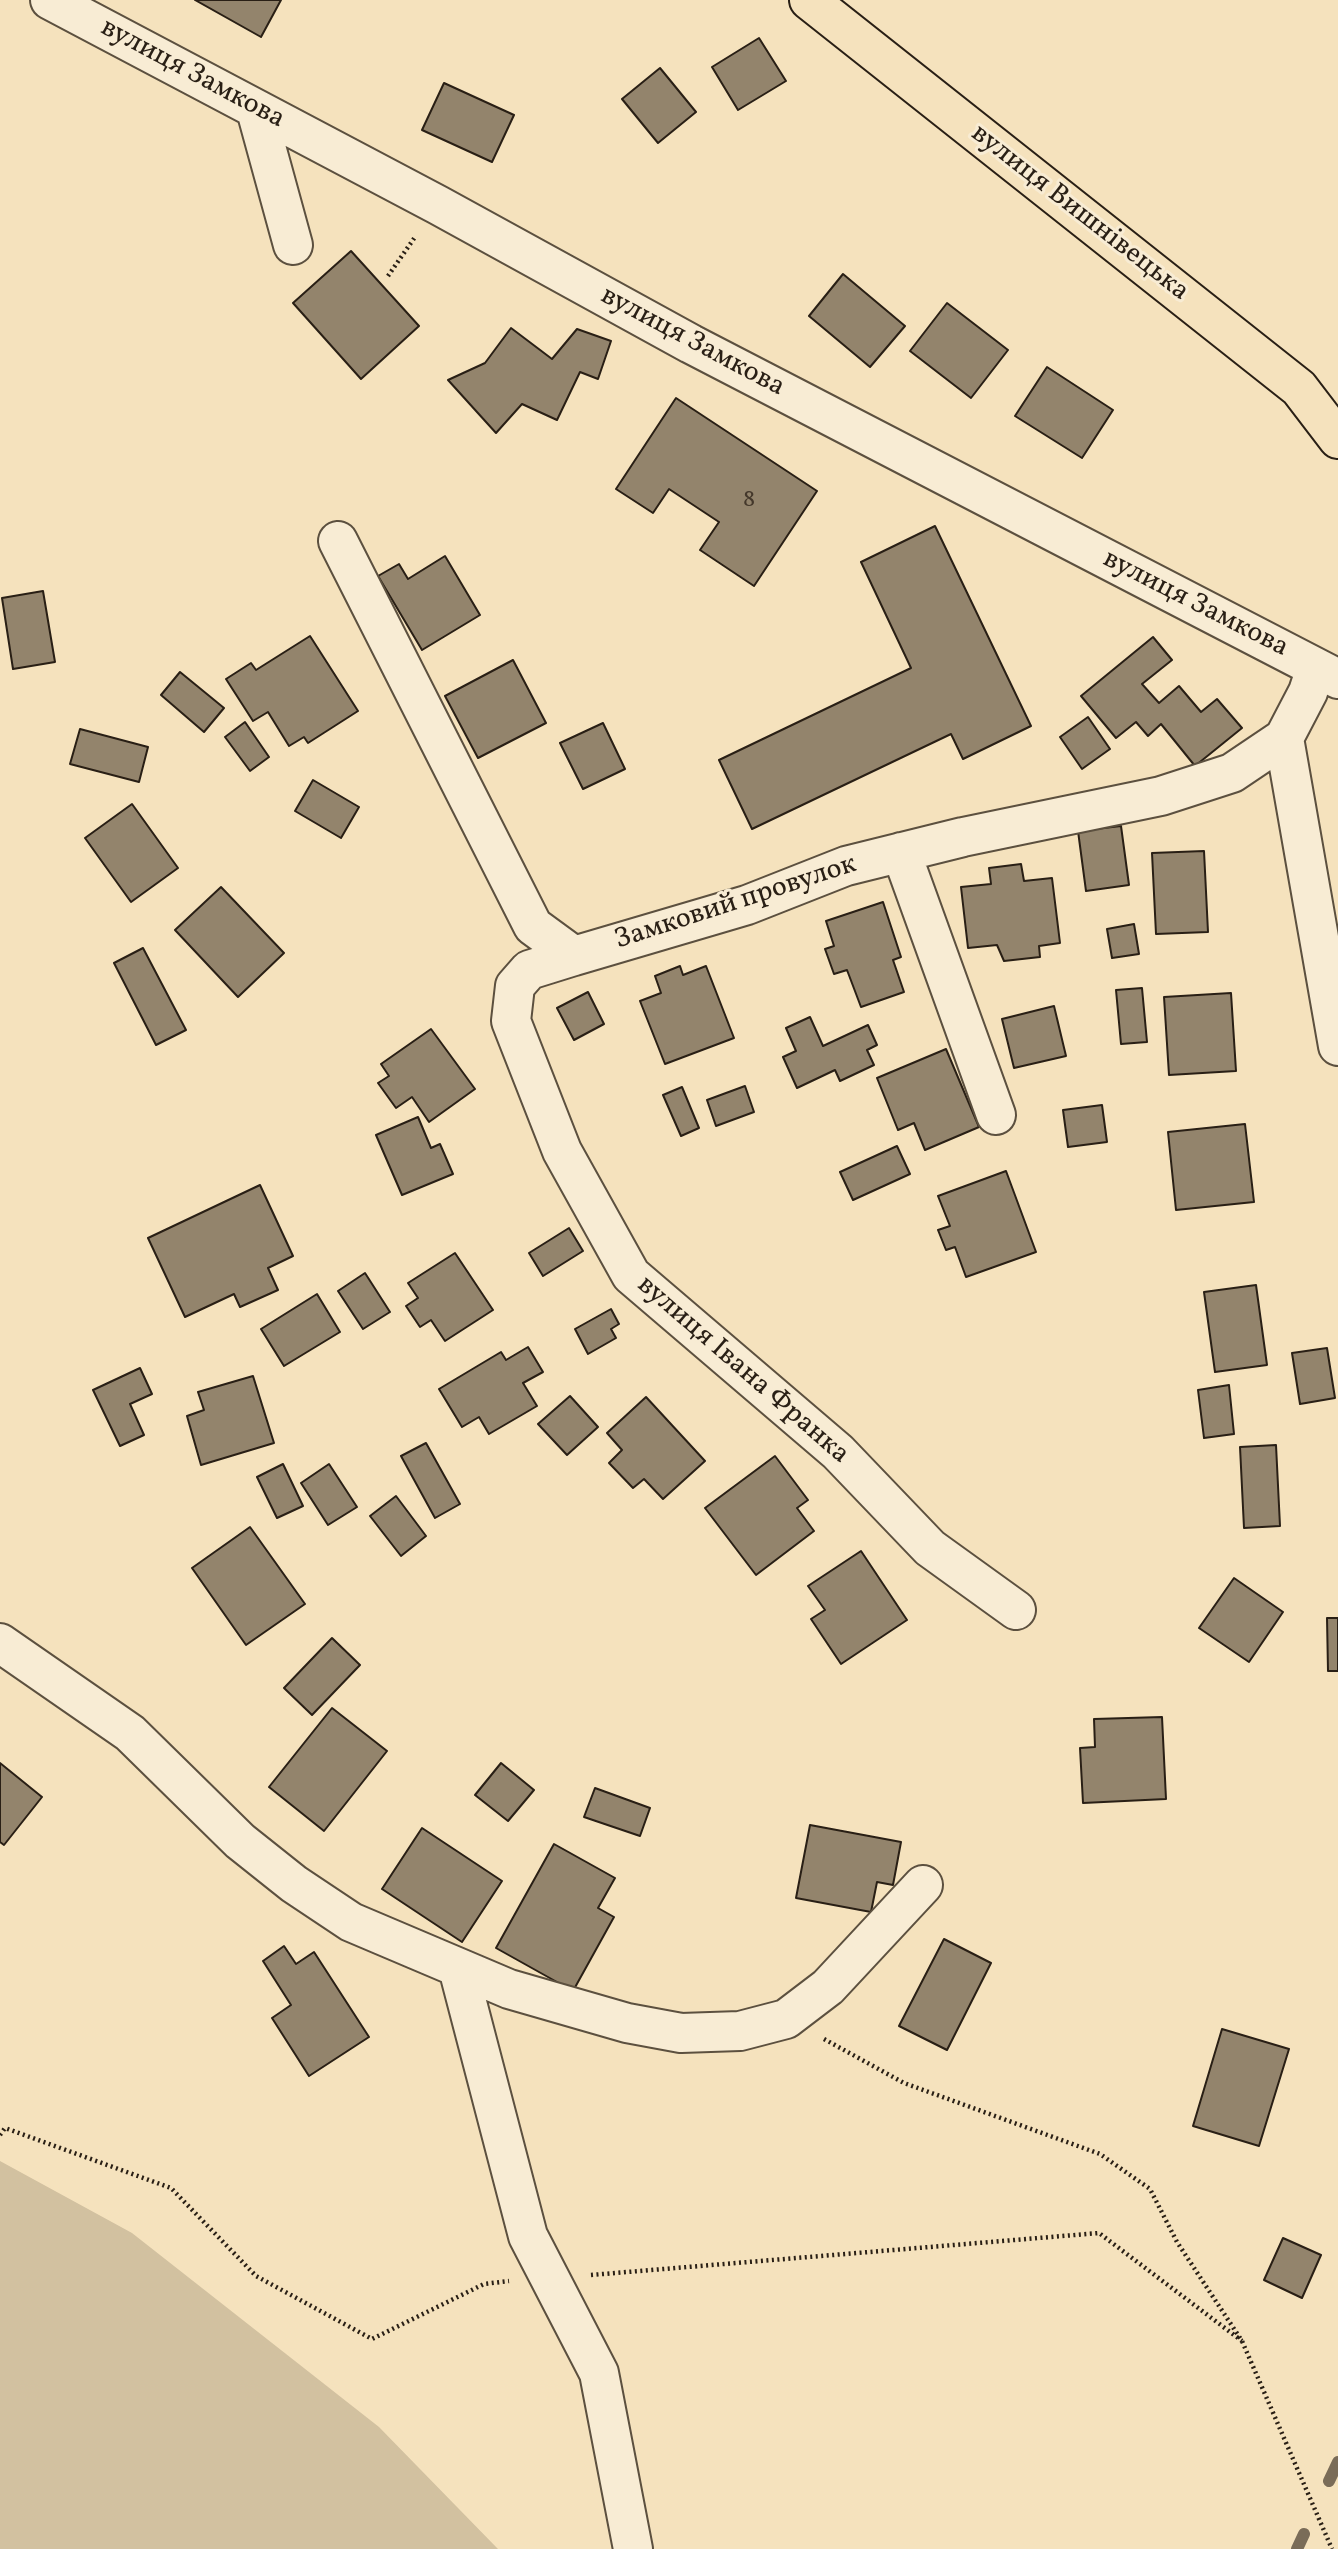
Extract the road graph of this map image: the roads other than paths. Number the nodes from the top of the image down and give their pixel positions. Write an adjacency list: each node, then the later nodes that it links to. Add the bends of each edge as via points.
1 (50, 0): 3 (street, вулиця Замкова)
2 (809, 0): 5 (main road, вулиця Вишнівецька, via 1298,388)
3 (256, 110): 4 (street); 7 (street, вулиця Замкова, via 691,344)
4 (293, 245)
5 (1338, 439)
6 (338, 541): 10 (street, via 533,926)
7 (1327, 673): 8 (street, Замковий провулок, via 1308,692)
8 (1284, 738): 9 (street, Замковий провулок, via 1232,773 1161,796); 11 (street)
9 (901, 852): 10 (street, Замковий провулок, via 846,866 747,905); 12 (street)
10 (574, 956): 13 (street, вулиця Івана Франка, via 529,970 514,986 511,1021 562,1151 631,1275 838,1452 930,1548)
11 (1338, 1046)
12 (996, 1115)
13 (1016, 1610)
14 (0, 1643): 16 (street, via 130,1733 240,1841 294,1884 351,1922)
15 (923, 1885): 16 (street, via 828,1987 786,2019 740,2031 681,2033 627,2023 509,1989)
16 (458, 1968): 17 (street, via 528,2236 599,2373)
17 (633, 2549)

